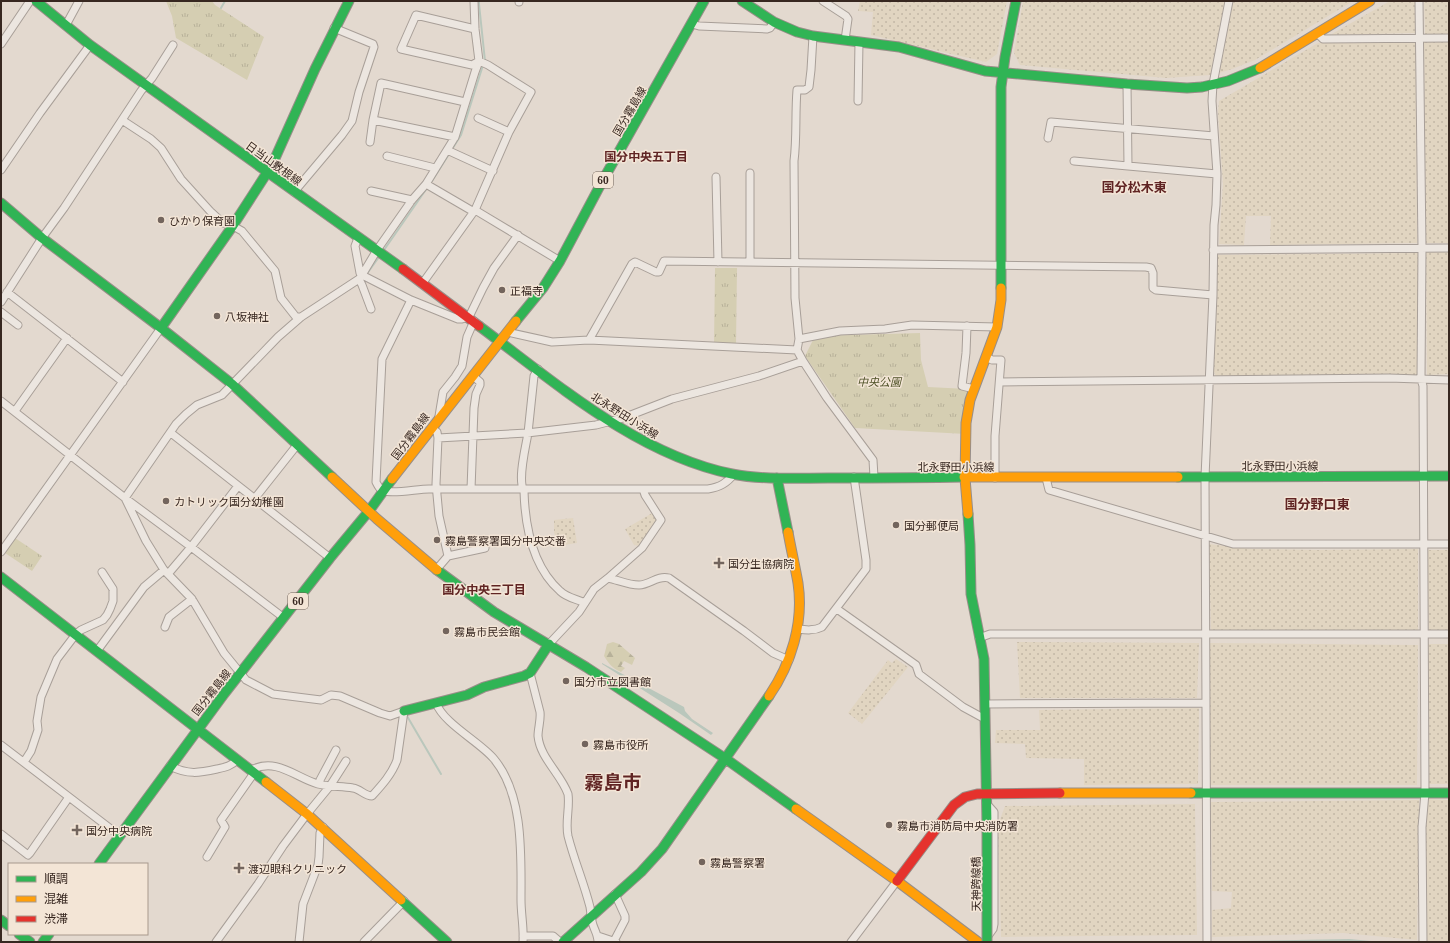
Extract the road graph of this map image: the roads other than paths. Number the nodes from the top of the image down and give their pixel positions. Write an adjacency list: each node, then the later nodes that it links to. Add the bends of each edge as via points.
1 (30, 1): 20 (street)
2 (36, 1): 15 (street, 日当山敷根線)
3 (79, 1): 15 (street)
4 (348, 1): 16 (street)
5 (474, 1): 17 (street)
6 (704, 1): 14 (street, 国分霧島線 / 60)
7 (742, 1): 13 (street)
8 (822, 1): 24 (street, via 848,19)
9 (1016, 1): 30 (street, 天神跨線橋)
10 (1229, 1): 32 (street)
11 (1370, 1): 19 (street)
12 (1419, 1): 22 (street)
13 (774, 22): 14 (street, via 767,29); 21 (street)
14 (692, 24): 70 (street, 国分霧島線 / 60, via 603,180)
15 (66, 25): 27 (street, 日当山敷根線)
16 (334, 28): 52 (street); 58 (street, via 373,44 374,47 352,121)
17 (475, 29): 29 (street); 29 (street, via 416,15 401,49 472,65)
18 (1, 30): 20 (street)
19 (1317, 33): 22 (street, via 1323,39); 32 (street, via 1259,68 1228,81)
20 (7, 34): 26 (street)
21 (812, 36): 24 (street); 73 (street, via 809,87 797,90 794,161)
22 (1420, 38): 23 (street); 66 (street)
23 (1449, 38)
24 (845, 40): 25 (street)
25 (860, 42): 30 (street, via 899,47 985,71); 34 (street)
26 (1, 44)
27 (90, 45): 33 (street, 日当山敷根線); 50 (street)
28 (173, 45): 33 (street)
29 (483, 62): 35 (street); 40 (street, via 531,92)
30 (1003, 72): 31 (street); 74 (street, 天神跨線橋)
31 (1127, 84): 32 (street, via 1187,88); 39 (street)
32 (1213, 84): 41 (street)
33 (146, 85): 37 (street); 52 (street, 日当山敷根線)
34 (858, 101)
35 (466, 102): 38 (street, via 382,83); 42 (street)
36 (478, 118): 40 (street)
37 (122, 120): 62 (street, via 161,148 181,179 210,211 223,223); 64 (street)
38 (373, 120): 42 (street); 44 (street)
39 (1128, 129): 41 (street); 43 (street, via 1051,122); 48 (street)
40 (509, 132): 51 (street)
41 (1214, 136): 54 (street)
42 (455, 137): 45 (street)
43 (1048, 138)
44 (370, 142)
45 (451, 151): 49 (street); 51 (street)
46 (387, 156): 49 (street)
47 (1074, 161): 48 (street)
48 (1128, 166): 54 (street)
49 (435, 168): 56 (street)
50 (1, 170)
51 (493, 171): 61 (street)
52 (268, 172): 58 (street, 日当山敷根線); 62 (street)
53 (750, 173): 72 (street)
54 (1217, 174): 68 (street)
55 (716, 178): 71 (street)
56 (429, 185): 59 (street); 61 (street)
57 (371, 191): 59 (street)
58 (294, 192): 65 (street, 日当山敷根線)
59 (412, 200): 69 (street)
60 (1, 203): 64 (street)
61 (474, 211): 63 (street); 76 (street)
62 (233, 226): 83 (street, via 242,231 275,272 281,298 296,317); 88 (street)
63 (518, 235): 70 (street); 84 (street, via 494,268)
64 (42, 238): 77 (street); 88 (street)
65 (358, 238): 69 (street, 日当山敷根線); 75 (street, via 355,246 360,273)
66 (1422, 248): 67 (street); 68 (street); 99 (street)
67 (1449, 248)
68 (1213, 250): 78 (street)
69 (380, 253): 75 (street); 76 (street, 日当山敷根線)
70 (560, 262): 89 (street, 国分霧島線 / 60, via 543,288)
71 (718, 262): 72 (street); 92 (street, via 664,262 659,272 635,262)
72 (750, 262): 73 (street)
73 (795, 263): 74 (street); 91 (street)
74 (1001, 265): 78 (street, via 1146,267 1151,268 1153,288 1156,290); 87 (street, 天神跨線橋, via 1001,300)
75 (364, 277): 79 (street); 81 (street, via 362,285); 83 (street)
76 (422, 284): 84 (street, 日当山敷根線)
77 (7, 292): 80 (street); 90 (street)
78 (1213, 295): 101 (street)
79 (410, 300): 84 (street, via 458,319); 132 (street, via 382,359 376,482)
80 (1, 302)
81 (371, 309)
82 (1, 312): 85 (street)
83 (301, 317): 104 (street)
84 (471, 319): 93 (street, 日当山敷根線); 108 (street, via 462,366 443,392)
85 (18, 325)
86 (967, 326): 87 (street); 91 (street, via 912,325); 105 (street, via 962,386)
87 (996, 327): 95 (street, 天神跨線橋)
88 (161, 328): 102 (street); 104 (street)
89 (507, 332): 92 (street, via 552,342); 93 (street, 国分霧島線 / 60)
90 (67, 338): 102 (street); 107 (street)
91 (799, 339): 94 (street)
92 (589, 340): 94 (street)
93 (500, 341): 97 (street, 北永野田小浜線); 98 (street, 国分霧島線 / 60)
94 (797, 350): 96 (street)
95 (986, 357): 103 (street, via 1001,360); 105 (street, 天神跨線橋)
96 (803, 361): 109 (street, via 759,376 672,398); 120 (street, via 873,460)
97 (538, 369): 109 (street, 北永野田小浜線); 112 (street, via 534,376)
98 (473, 376): 108 (street, 国分霧島線 / 60); 113 (street, via 480,385 476,394)
99 (1421, 379): 100 (street); 101 (street); 118 (street)
100 (1449, 380)
101 (1210, 381): 103 (street); 121 (street)
102 (123, 382): 116 (street)
103 (1000, 382): 125 (street, via 995,436)
104 (232, 384): 111 (street, via 222,395 198,405 186,414); 115 (street)
105 (974, 389): 124 (street, 天神跨線橋, via 966,423)
106 (1, 401): 107 (street)
107 (15, 411): 116 (street)
108 (439, 418): 110 (street, 国分霧島線 / 60)
109 (611, 422): 112 (street, via 584,428); 117 (street, 北永野田小浜線, via 634,437 666,452 695,464)
110 (432, 428): 114 (street, via 437,432); 132 (street, 国分霧島線 / 60)
111 (171, 433): 127 (street); 133 (street)
112 (528, 433): 113 (street); 130 (street, via 522,460)
113 (472, 436): 114 (street); 129 (street)
114 (438, 438): 128 (street)
115 (297, 445): 134 (street); 135 (street)
116 (71, 455): 133 (street); 141 (street)
117 (734, 474): 122 (street, 北永野田小浜線); 131 (street, via 728,482 715,488)
118 (1424, 476): 119 (street, 北永野田小浜線); 121 (street, 北永野田小浜線); 137 (street)
119 (1449, 476)
120 (874, 477): 123 (street, 北永野田小浜線); 124 (street, 北永野田小浜線)
121 (1206, 477): 126 (street, 北永野田小浜線); 136 (street)
122 (777, 478): 123 (street, 北永野田小浜線); 154 (street, via 798,584)
123 (854, 478): 151 (street, via 866,569)
124 (965, 478): 125 (street, 北永野田小浜線); 159 (street, 天神跨線橋, via 971,594)
125 (995, 478): 126 (street, 北永野田小浜線)
126 (1046, 478): 136 (street, via 1049,490)
127 (238, 486): 134 (street); 139 (street)
128 (436, 489): 129 (street); 132 (street); 142 (street)
129 (471, 489): 130 (street)
130 (523, 489): 131 (street); 150 (street, via 537,558 550,580 561,592)
131 (643, 489): 148 (street, via 661,520 642,548)
132 (383, 491): 135 (street, 国分霧島線 / 60)
133 (125, 498): 139 (street); 146 (street, via 146,541)
134 (255, 498): 143 (street)
135 (369, 511): 143 (street, 国分霧島線 / 60); 144 (street)
136 (1206, 536): 137 (street, via 1233,544); 158 (street)
137 (1424, 543): 138 (street); 156 (street)
138 (1449, 544)
139 (191, 547): 146 (street); 152 (street)
140 (485, 548): 142 (street)
141 (1, 552)
142 (448, 556): 144 (street)
143 (330, 558): 152 (street, 国分霧島線 / 60)
144 (436, 570): 160 (street, via 494,612)
145 (102, 572): 155 (street, via 113,589 108,615)
146 (166, 572): 149 (street); 161 (street, via 144,587)
147 (1, 578): 155 (street)
148 (608, 578): 150 (street, via 594,589); 162 (street, via 639,585 659,578 669,578 773,653)
149 (192, 600): 153 (street, via 169,617); 164 (street)
150 (585, 603): 160 (street)
151 (837, 609): 154 (street, via 817,630); 169 (street, via 916,665 918,674 957,703)
152 (284, 618): 164 (street, 国分霧島線 / 60)
153 (164, 627)
154 (797, 629): 162 (street)
155 (76, 634): 161 (street); 176 (street, via 54,664 41,697 38,730 32,751)
156 (1424, 634): 157 (street); 158 (street); 183 (street)
157 (1449, 634)
158 (1206, 635): 159 (street, via 990,634); 166 (street)
159 (979, 638): 167 (street, 天神跨線橋, via 984,659)
160 (549, 644): 163 (street); 173 (street)
161 (97, 650): 170 (street)
162 (789, 660): 173 (street, via 779,681)
163 (530, 673): 165 (street); 196 (street, via 541,718 538,735 541,746 568,794 568,834)
164 (240, 674): 168 (street, via 246,680 273,694 321,700 330,695 340,696 390,716); 170 (street, 国分霧島線 / 60)
165 (436, 703): 168 (street); 199 (street, via 442,714 494,758 511,792 518,812)
166 (1206, 703): 167 (street); 182 (street)
167 (986, 704): 169 (street, 天神跨線橋)
168 (404, 711): 180 (street, via 395,766 372,796 354,788)
169 (985, 718): 181 (street, 天神跨線橋)
170 (197, 729): 174 (street); 177 (street, 国分霧島線 / 60)
171 (1, 745): 176 (street)
172 (336, 750): 179 (street)
173 (726, 759): 193 (street); 194 (street, via 662,849 641,872)
174 (237, 760): 177 (street, via 232,766 198,773 180,771); 178 (street)
175 (346, 761): 180 (street)
176 (24, 762): 185 (street)
177 (170, 766): 190 (street, 国分霧島線 / 60)
178 (253, 772): 179 (street, via 259,766 274,766); 187 (street); 191 (street, via 221,820 225,827)
179 (320, 784): 180 (street)
180 (330, 786): 187 (street)
181 (986, 793): 182 (street); 186 (street, 天神跨線橋); 193 (street, via 972,794 958,800)
182 (1207, 793): 183 (street); 200 (street)
183 (1425, 793): 184 (street); 212 (street, via 1422,827)
184 (1449, 793)
185 (69, 797): 189 (street, via 28,855); 190 (street)
186 (986, 803): 210 (street, via 994,812 994,924); 211 (street, 天神跨線橋, bridge)
187 (307, 814): 188 (street); 202 (street)
188 (324, 827): 195 (street); 203 (street, via 320,833 318,865 303,904)
189 (1, 834)
190 (120, 836): 192 (street, 国分霧島線 / 60)
191 (207, 857)
192 (100, 863)
193 (897, 881): 208 (street); 209 (street)
194 (615, 894): 196 (street); 207 (street, via 625,920)
195 (404, 901): 204 (street); 205 (street)
196 (591, 916): 198 (street); 206 (street)
197 (21, 935): 201 (street)
198 (598, 939): 207 (street)
199 (523, 940): 206 (street, via 553,936)
200 (1207, 941)
201 (30, 942)
202 (216, 942)
203 (299, 942)
204 (364, 942)
205 (447, 942)
206 (562, 942)
207 (615, 942)
208 (851, 942)
209 (978, 942)
210 (982, 942)
211 (987, 942)
212 (1423, 942)

